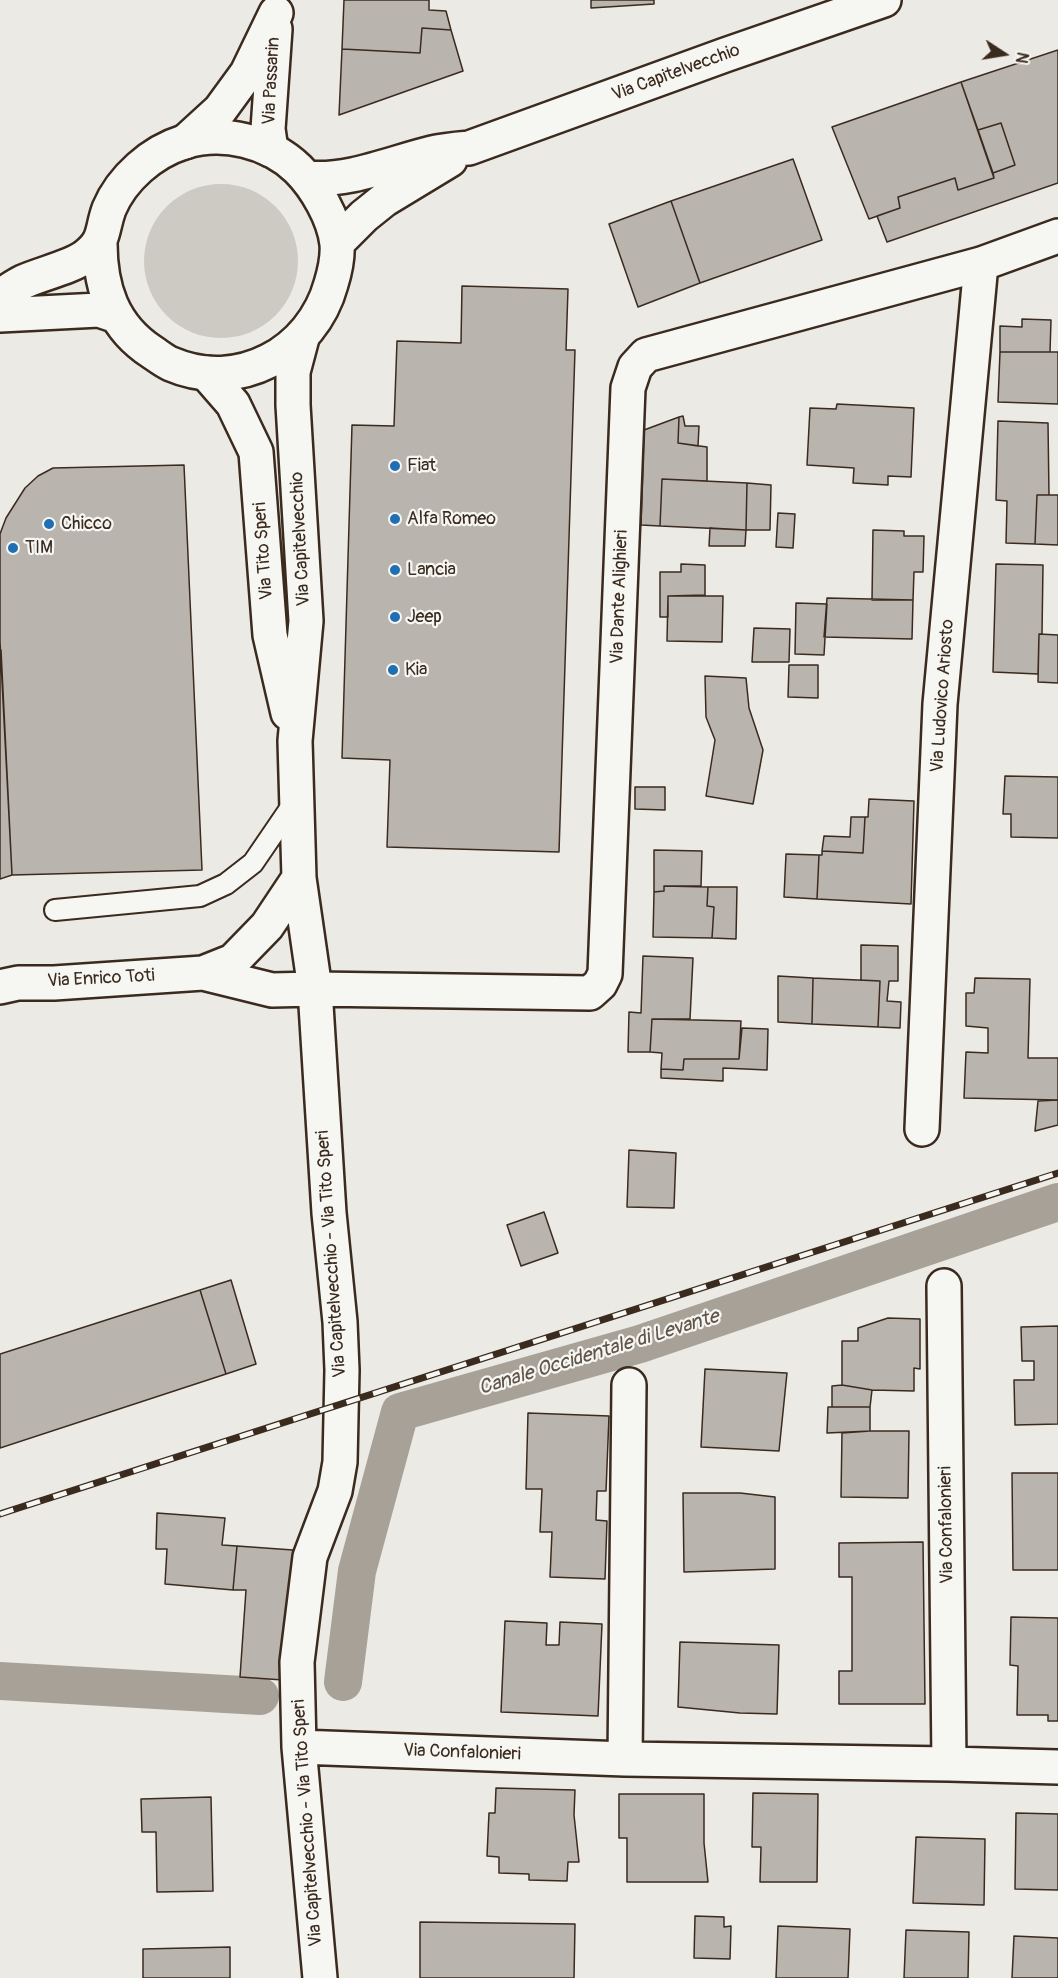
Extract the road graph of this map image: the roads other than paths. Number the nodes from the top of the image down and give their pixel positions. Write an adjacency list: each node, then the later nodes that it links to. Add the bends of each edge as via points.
1 (884, 0): 4 (street, Via Capitelvecchio)
2 (276, 6): 3 (street, Via Passarin, via 247,73 220,110); 5 (street, Via Passarin, via 268,129)
3 (185, 142): 5 (street, via 221,137); 8 (street, via 154,156 127,179 109,209)
4 (469, 148): 6 (street, Via Capitelvecchio, via 324,180); 9 (street, Via Capitelvecchio, via 384,200)
5 (271, 150): 6 (street)
6 (307, 178): 9 (street, via 324,205)
7 (1058, 236): 10 (street, Via Dante Alighieri)
8 (100, 243): 11 (street, via 84,258 22,282); 13 (street, via 100,268)
9 (337, 243): 14 (street, via 336,267 328,296)
10 (981, 264): 22 (street, Via Dante Alighieri, via 646,355 635,367 628,388 605,974 600,984 590,993); 23 (street, Via Ludovico Ariosto, via 940,704)
11 (0, 296)
12 (0, 315): 13 (street, via 99,310)
13 (117, 316): 15 (street, via 140,344 171,364)
14 (302, 338): 15 (street, via 276,358 254,368); 16 (street, Via Capitelvecchio, via 292,372 306,621)
15 (206, 373): 16 (street, Via Tito Speri, via 233,404 256,452 270,635)
16 (295, 741): 17 (street, Via Capitelvecchio - Via Tito Speri)
17 (297, 798): 18 (street, Via Capitelvecchio - Via Tito Speri); 19 (lane, via 253,863 226,884 200,896)
18 (299, 878): 20 (street, Via Enrico Toti, via 267,926 233,961); 22 (street, Via Capitelvecchio - Via Tito Speri)
19 (55, 910)
20 (203, 973): 21 (street, Via Enrico Toti); 22 (street, Via Enrico Toti, via 272,990)
21 (0, 987)
22 (315, 989): 26 (street, Via Capitelvecchio - Via Tito Speri, via 328,1213 340,1322 341,1426 335,1491 310,1557 297,1662)
23 (922, 1129)
24 (944, 1286): 28 (street, Via Confalonieri)
25 (629, 1385): 27 (street)
26 (299, 1747): 27 (street, Via Confalonieri); 30 (street, Via Capitelvecchio - Via Tito Speri)
27 (625, 1759): 28 (street, Via Confalonieri)
28 (949, 1764): 29 (street, Via Confalonieri)
29 (1058, 1767)
30 (320, 1978)

